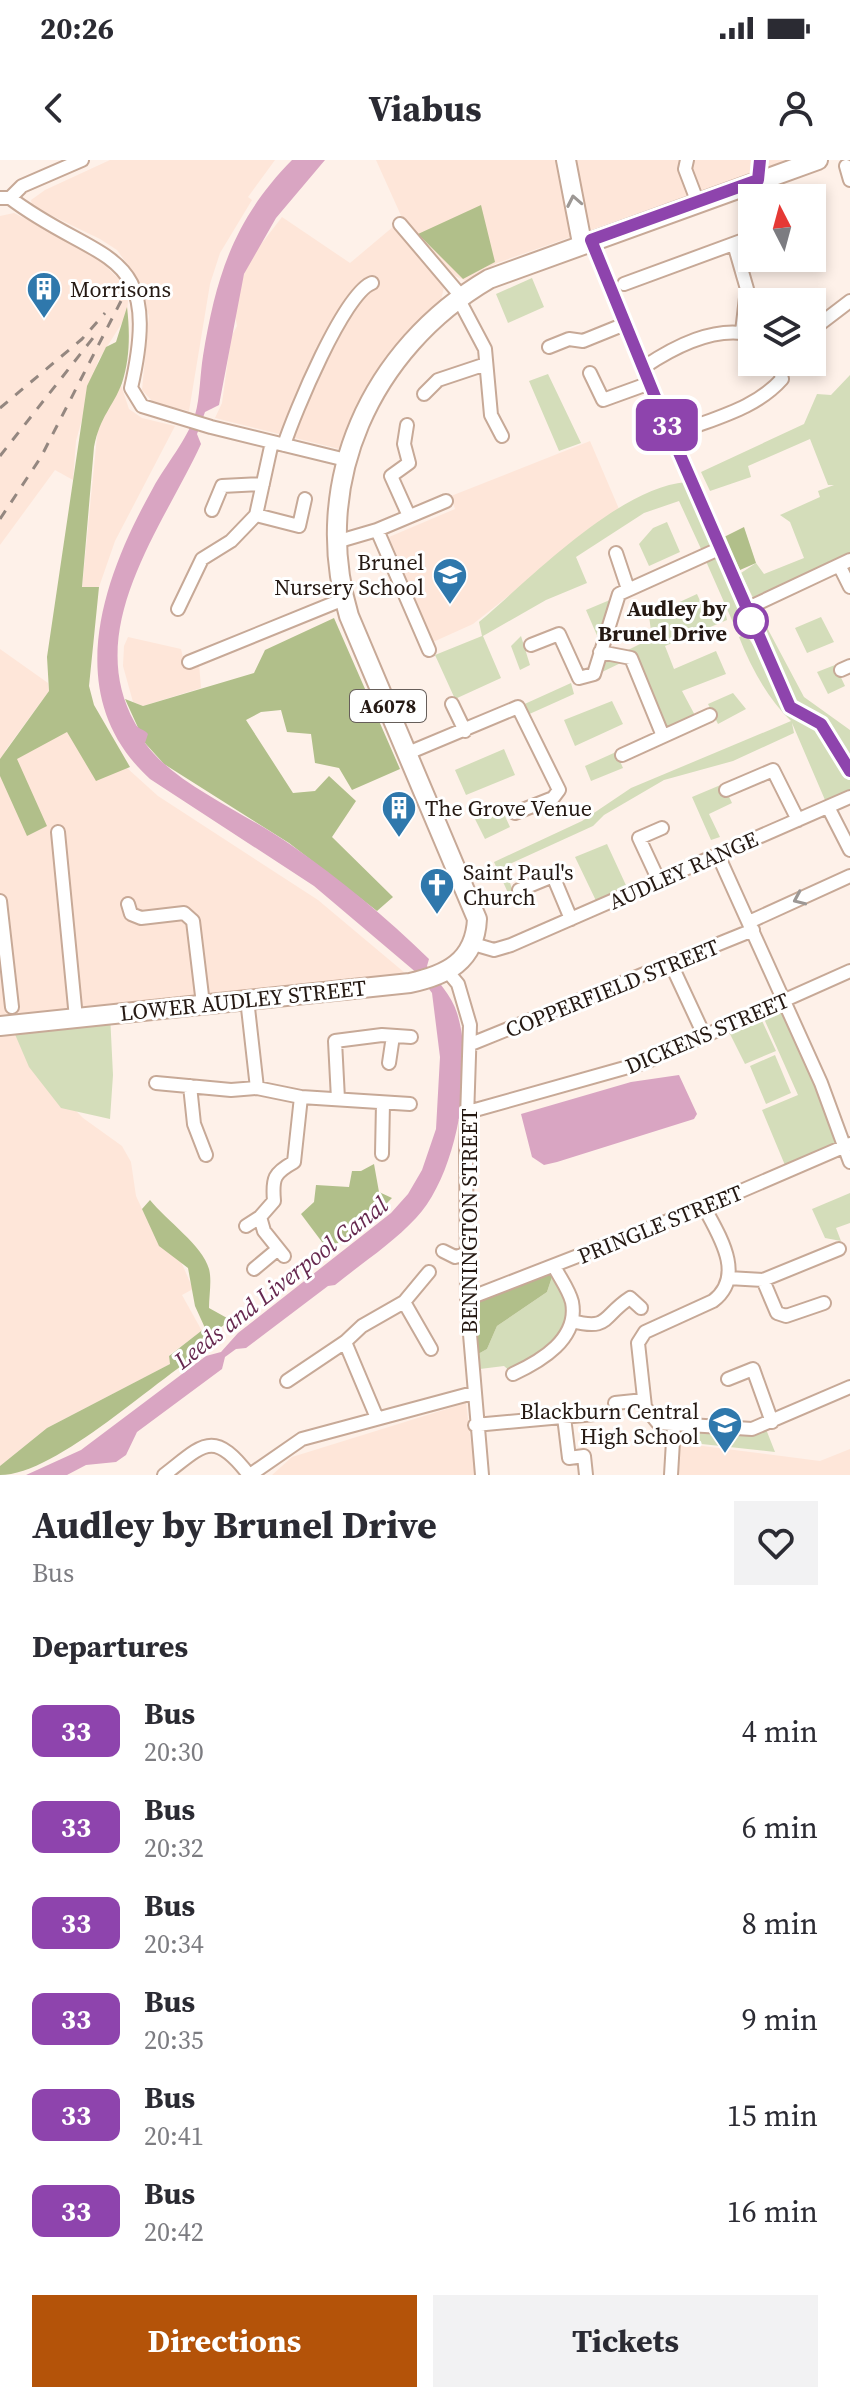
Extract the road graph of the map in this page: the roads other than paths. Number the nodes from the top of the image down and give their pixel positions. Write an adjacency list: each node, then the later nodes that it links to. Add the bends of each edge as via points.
1 (82, 160): 8 (street)
2 (566, 160): 11 (highway, one-way to 2)
3 (687, 160): 9 (street, via 685,169)
4 (818, 160): 6 (highway, A6078)
5 (846, 166): 7 (street)
6 (759, 171): 9 (highway, A6078)
7 (850, 180)
8 (5, 198): 32 (street, via 100,250 123,272 136,295 142,324 134,397 150,411)
9 (698, 203): 11 (highway, A6078)
10 (400, 224): 17 (street)
11 (586, 241): 17 (highway, A6078, via 505,271); 20 (street)
12 (738, 242): 13 (street)
13 (734, 244): 14 (street); 16 (street)
14 (630, 278)
15 (372, 283): 32 (street, via 365,285 311,374)
16 (747, 288)
17 (460, 297): 23 (street, via 485,349); 33 (highway, A6078, via 394,359 362,415)
18 (850, 301): 19 (street)
19 (826, 319)
20 (625, 324): 22 (street, via 583,341 569,339); 24 (street)
21 (738, 335): 24 (street, via 682,344)
22 (549, 347)
23 (486, 364): 28 (street, via 438,380); 31 (street, via 491,415)
24 (644, 367): 27 (street)
25 (590, 373): 27 (street, via 603,400)
26 (781, 376): 30 (street, via 771,391 737,411)
27 (650, 383): 42 (street)
28 (424, 394)
29 (407, 425): 39 (street, via 409,463 391,476)
30 (693, 427)
31 (502, 436)
32 (278, 443): 33 (street); 34 (street)
33 (346, 460): 41 (highway, A6078)
34 (263, 484): 37 (street, via 222,486); 38 (street)
35 (305, 499): 38 (street, via 299,526)
36 (446, 501): 39 (street)
37 (212, 510)
38 (256, 515): 48 (street, via 231,541 202,559)
39 (409, 516): 40 (street)
40 (377, 530): 41 (street); 51 (street)
41 (336, 542): 47 (highway, A6078)
42 (721, 548): 46 (street); 49 (street)
43 (616, 553): 46 (street)
44 (845, 564): 45 (street); 49 (street)
45 (850, 587)
46 (628, 589): 52 (street, via 617,597)
47 (344, 599): 53 (street); 58 (highway, A6078)
48 (178, 609)
49 (746, 609): 60 (street, via 790,707 821,724)
50 (531, 645): 52 (street, via 559,634 579,678 594,674)
51 (429, 650)
52 (600, 652): 57 (street, via 631,658)
53 (189, 662)
54 (452, 704): 56 (street)
55 (710, 715): 57 (street)
56 (465, 731): 58 (street); 64 (street, via 518,707 525,716 559,790 553,798)
57 (663, 736): 59 (street)
58 (408, 753): 77 (highway, A6078, via 477,919)
59 (622, 755)
60 (850, 771)
61 (726, 790): 65 (street, via 773,770)
62 (850, 797): 63 (street, AUDLEY RANGE)
63 (828, 807): 65 (street, AUDLEY RANGE); 68 (street)
64 (515, 813)
65 (798, 820): 69 (street, AUDLEY RANGE)
66 (662, 828): 71 (street, via 639,838)
67 (58, 832): 86 (street)
68 (850, 850)
69 (718, 855): 71 (street, AUDLEY RANGE); 76 (street)
70 (850, 876): 76 (street, COPPERFIELD STREET, one-way to 76)
71 (659, 881): 75 (street, AUDLEY RANGE)
72 (519, 890): 75 (street, via 553,876)
73 (0, 901): 81 (street)
74 (128, 904): 84 (street, via 131,914 141,918 184,913 193,921)
75 (571, 919): 77 (street, AUDLEY RANGE, via 502,948)
76 (751, 926): 78 (street, COPPERFIELD STREET); 83 (street)
77 (470, 943): 80 (highway, via 461,961)
78 (671, 964): 90 (street); 91 (street, COPPERFIELD STREET)
79 (850, 971): 83 (street, DICKENS STREET)
80 (445, 974): 82 (highway, LOWER AUDLEY STREET, via 410,983); 91 (street, BENNINGTON STREET, via 458,984)
81 (5, 988): 85 (street)
82 (247, 999): 84 (highway, LOWER AUDLEY STREET); 95 (street)
83 (784, 1000): 90 (street, DICKENS STREET); 101 (street)
84 (203, 1004): 86 (highway, LOWER AUDLEY STREET)
85 (12, 1007)
86 (76, 1018): 87 (highway, LOWER AUDLEY STREET)
87 (0, 1026)
88 (393, 1036): 89 (street); 92 (street); 97 (street, via 335,1041)
89 (411, 1037)
90 (705, 1037): 100 (street, DICKENS STREET, via 646,1062)
91 (471, 1044): 100 (street, BENNINGTON STREET)
92 (389, 1063)
93 (156, 1083): 94 (street)
94 (190, 1086): 95 (street); 103 (street, via 194,1124)
95 (257, 1088): 96 (street)
96 (301, 1097): 97 (street); 104 (street)
97 (338, 1099): 98 (street)
98 (383, 1103): 99 (street); 102 (street)
99 (410, 1104)
100 (468, 1112): 112 (street, BENNINGTON STREET)
101 (848, 1145): 105 (street); 107 (street, PRINGLE STREET)
102 (382, 1154)
103 (206, 1155)
104 (294, 1162): 106 (street); 108 (street, via 276,1171 274,1201)
105 (850, 1162)
106 (305, 1170)
107 (704, 1207): 113 (street, PRINGLE STREET); 116 (street, via 727,1251)
108 (260, 1217): 109 (street); 114 (street, via 281,1253)
109 (246, 1226)
110 (839, 1249): 117 (street)
111 (443, 1251): 112 (street, via 455,1257)
112 (467, 1254): 118 (street, BENNINGTON STREET)
113 (555, 1268): 118 (street, PRINGLE STREET); 122 (street, via 572,1300)
114 (254, 1269)
115 (429, 1272): 119 (street)
116 (728, 1278): 117 (street); 130 (street, via 713,1301 645,1332 638,1343)
117 (763, 1280): 120 (street, via 777,1313 786,1316)
118 (467, 1299): 129 (street, BENNINGTON STREET)
119 (404, 1302): 123 (street); 124 (street)
120 (824, 1303)
121 (641, 1308): 122 (street, via 630,1298 594,1327)
122 (572, 1321): 125 (street, via 563,1340 539,1362)
123 (345, 1342): 127 (street); 134 (street)
124 (431, 1349)
125 (513, 1374)
126 (728, 1379): 135 (street, via 753,1369)
127 (287, 1381)
128 (850, 1387): 135 (street)
129 (473, 1393): 134 (street); 137 (street, BENNINGTON STREET)
130 (644, 1400): 131 (street); 136 (street, via 658,1423)
131 (615, 1403)
132 (595, 1414): 133 (street)
133 (564, 1417): 137 (street); 141 (street, via 569,1458 584,1456)
134 (377, 1418): 139 (street, via 302,1439)
135 (772, 1422): 136 (street, via 752,1429)
136 (674, 1424): 142 (street)
137 (475, 1425): 140 (street, BENNINGTON STREET)
138 (164, 1475): 139 (street, via 203,1445 214,1443 231,1452)
139 (249, 1475)
140 (482, 1475)
141 (586, 1475)
142 (671, 1475)

